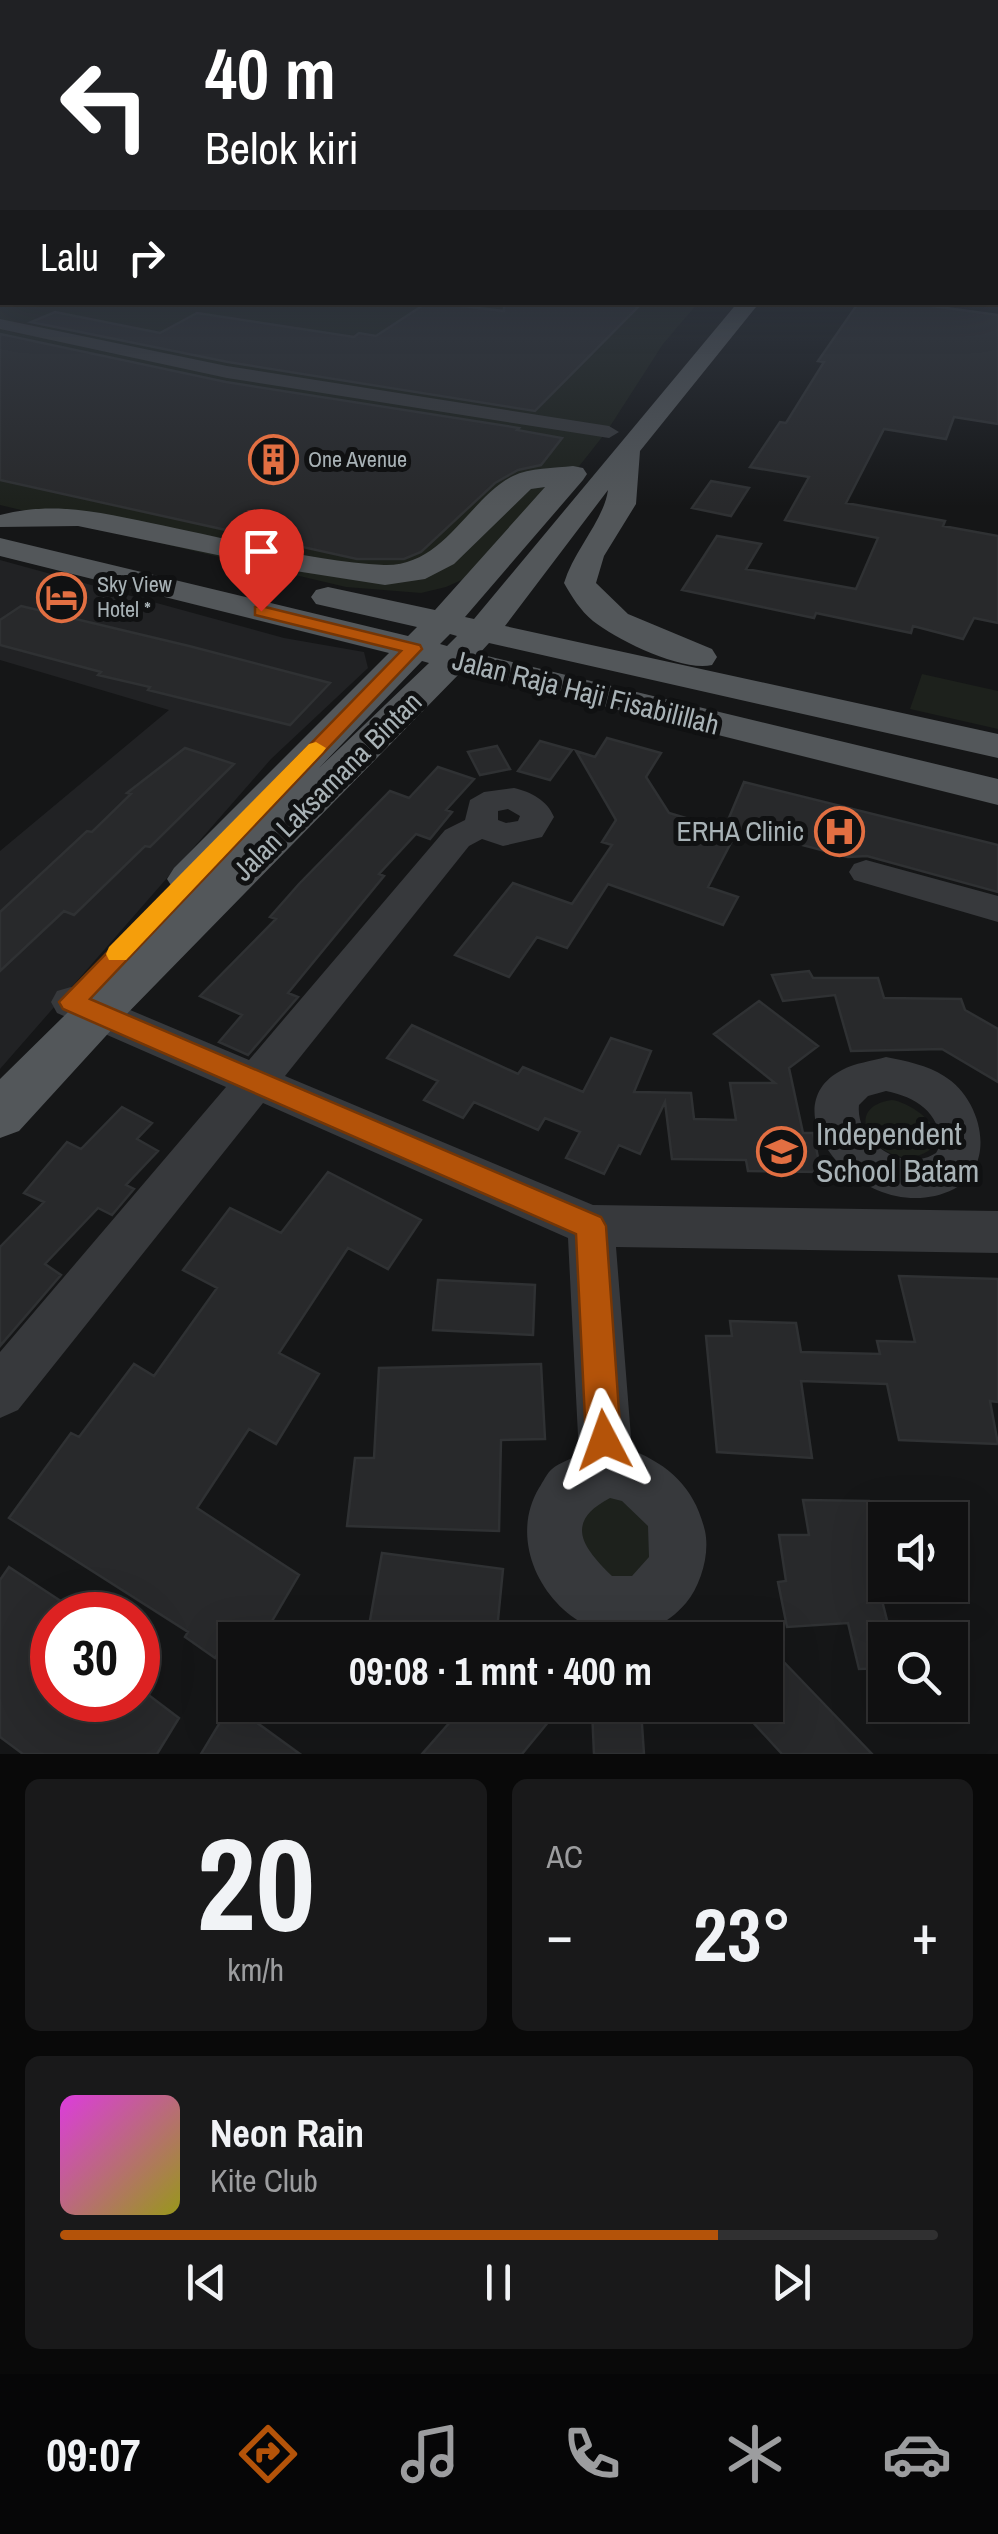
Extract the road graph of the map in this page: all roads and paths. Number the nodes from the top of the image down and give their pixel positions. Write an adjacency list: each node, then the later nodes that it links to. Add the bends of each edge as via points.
1 (82, 343): 4 (street)
2 (694, 343): 4 (main road, Jalan Laksamana Bintan)
3 (711, 343): 4 (main road, Jalan Laksamana Bintan)
4 (619, 441): 5 (main road, Jalan Laksamana Bintan); 8 (main road, Jalan Laksamana Bintan); 11 (main road, via 621,504 588,556 580,583 588,599 634,631)
5 (572, 474): 6 (main road, via 522,482 444,558 385,576 78,517 34,515); 7 (main road, Jalan Laksamana Bintan)
6 (4, 529): 7 (main road, Jalan Raja Haji Fisabilillah); 9 (main road, Jalan Raja Haji Fisabilillah)
7 (443, 622): 8 (main road, Jalan Raja Haji Fisabilillah); 9 (main road, Jalan Laksamana Bintan)
8 (482, 631): 10 (main road, Jalan Laksamana Bintan); 11 (main road, Jalan Raja Haji Fisabilillah)
9 (413, 649): 10 (main road, Jalan Raja Haji Fisabilillah); 17 (main road, Jalan Laksamana Bintan)
10 (452, 659): 13 (main road, Jalan Raja Haji Fisabilillah); 17 (main road, Jalan Laksamana Bintan)
11 (811, 702): 12 (main road, Jalan Raja Haji Fisabilillah)
12 (998, 746)
13 (998, 792)
14 (481, 825): 19 (street, via 456,838)
15 (866, 872): 16 (street)
16 (998, 910)
17 (84, 1007): 18 (main road, Jalan Laksamana Bintan); 19 (street); 20 (main road, Jalan Laksamana Bintan)
18 (0, 1073)
19 (254, 1081): 22 (street); 25 (street)
20 (0, 1115)
21 (915, 1180): 23 (street)
22 (591, 1226): 23 (street); 26 (street)
23 (922, 1228): 24 (street)
24 (998, 1232)
25 (0, 1392)
26 (607, 1470)

